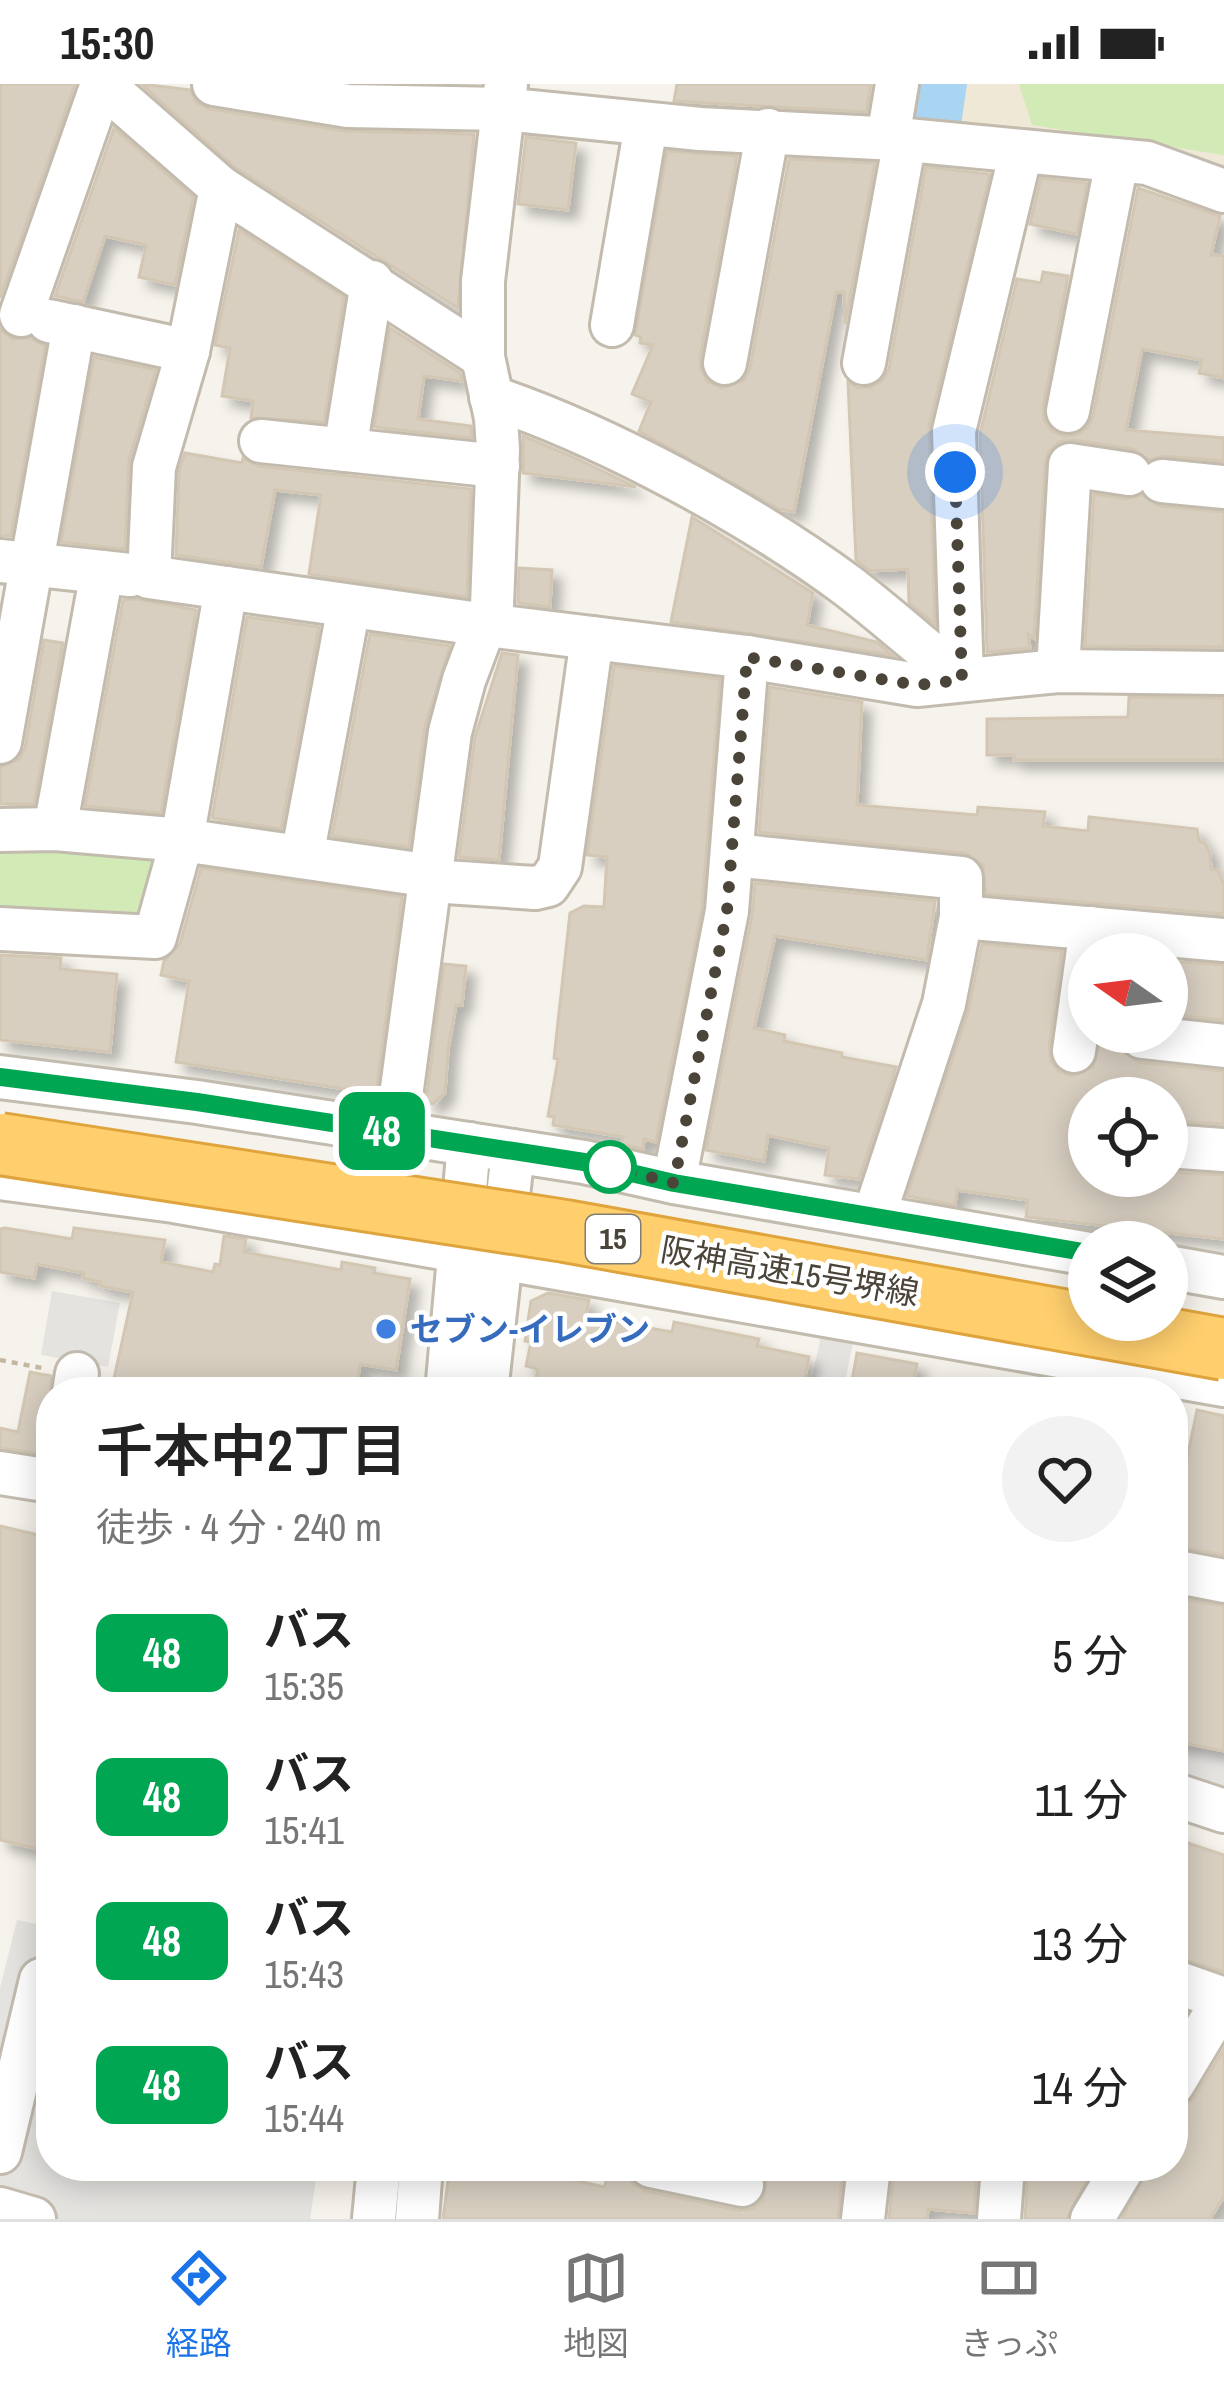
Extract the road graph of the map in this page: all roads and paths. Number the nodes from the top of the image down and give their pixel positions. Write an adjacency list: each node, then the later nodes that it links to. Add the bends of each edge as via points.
1 (102, 84): 12 (street); 15 (street)
2 (214, 84): 4 (street)
3 (897, 84): 9 (street)
4 (264, 89): 5 (street)
5 (379, 96): 6 (street)
6 (505, 97): 7 (street); 21 (street, via 486,246)
7 (646, 124): 8 (street); 16 (street)
8 (768, 130): 9 (street); 19 (street)
9 (897, 139): 10 (street); 20 (street)
10 (1021, 152): 11 (street); 37 (street, via 954,431)
11 (1117, 161): 13 (street, via 1147,163); 22 (street)
12 (221, 188): 14 (street); 18 (street)
13 (1224, 191)
14 (372, 282): 21 (street); 24 (street)
15 (10, 312): 17 (street)
16 (612, 325)
17 (74, 326): 18 (street); 27 (street)
18 (188, 351): 29 (street, via 154,467)
19 (725, 363)
20 (864, 363)
21 (487, 377): 25 (street); 37 (street, via 546,416 733,511 848,586)
22 (1068, 411)
23 (261, 441): 24 (street)
24 (345, 450): 25 (street)
25 (498, 466): 32 (street)
26 (1224, 487): 35 (street, via 1070,465)
27 (17, 563): 28 (street); 38 (street)
28 (102, 572): 29 (street); 39 (street)
29 (149, 577): 30 (street)
30 (226, 588): 31 (street); 41 (street)
31 (349, 606): 32 (street); 43 (street)
32 (486, 625): 33 (street); 44 (street, via 455,707)
33 (592, 638): 34 (street); 44 (street, via 560,867 548,885 516,889)
34 (747, 657): 37 (street, via 917,685); 42 (street)
35 (1058, 671): 36 (street); 37 (street)
36 (1224, 673)
37 (962, 680)
38 (0, 742)
39 (56, 829): 40 (street); 41 (street)
40 (0, 830)
41 (182, 840): 43 (street); 47 (street, via 154,937)
42 (731, 855): 45 (street, via 962,878); 61 (street)
43 (302, 857): 44 (street)
44 (432, 879): 54 (street)
45 (962, 917): 46 (street); 62 (street, via 944,1004)
46 (1091, 928): 48 (street); 49 (street)
47 (0, 929)
48 (1090, 933)
49 (1224, 940)
50 (1188, 1042): 51 (street)
51 (1224, 1046)
52 (0, 1077): 54 (street)
53 (0, 1107): 67 (highway, 阪神高速15号堺線 / 15)
54 (396, 1133): 56 (street)
55 (0, 1144): 68 (highway, 阪神高速15号堺線 / 15, bridge, via 565,1231)
56 (469, 1144): 58 (street); 64 (street)
57 (1188, 1147): 59 (street)
58 (513, 1150): 61 (street); 64 (street)
59 (1224, 1150)
60 (0, 1178): 64 (street)
61 (674, 1183): 62 (street)
62 (874, 1216): 63 (street)
63 (1068, 1249)
64 (480, 1255): 69 (street); 70 (street); 71 (street)
65 (1188, 1271): 66 (street)
66 (1224, 1277)
67 (1068, 1292)
68 (1224, 1348)
69 (451, 1377)
70 (486, 1377)
71 (1178, 1377)
72 (1188, 1379): 73 (street)
73 (1224, 1385)
74 (0, 1473): 75 (street)
75 (36, 1479)
76 (1188, 1574): 77 (street)
77 (1224, 1581)
78 (1188, 1799): 79 (street)
79 (1224, 1811)
80 (1188, 1986): 81 (street)
81 (1224, 1999): 83 (street)
82 (36, 2001): 84 (street)
83 (1188, 2059)
84 (0, 2152)
85 (378, 2181): 94 (street)
86 (420, 2181): 95 (street)
87 (707, 2181): 91 (street)
88 (867, 2181): 96 (street)
89 (1002, 2181): 97 (street)
90 (1115, 2181): 98 (street)
91 (741, 2190)
92 (0, 2210): 93 (street)
93 (34, 2219)
94 (374, 2219)
95 (417, 2219)
96 (863, 2219)
97 (999, 2219)
98 (1092, 2219)

